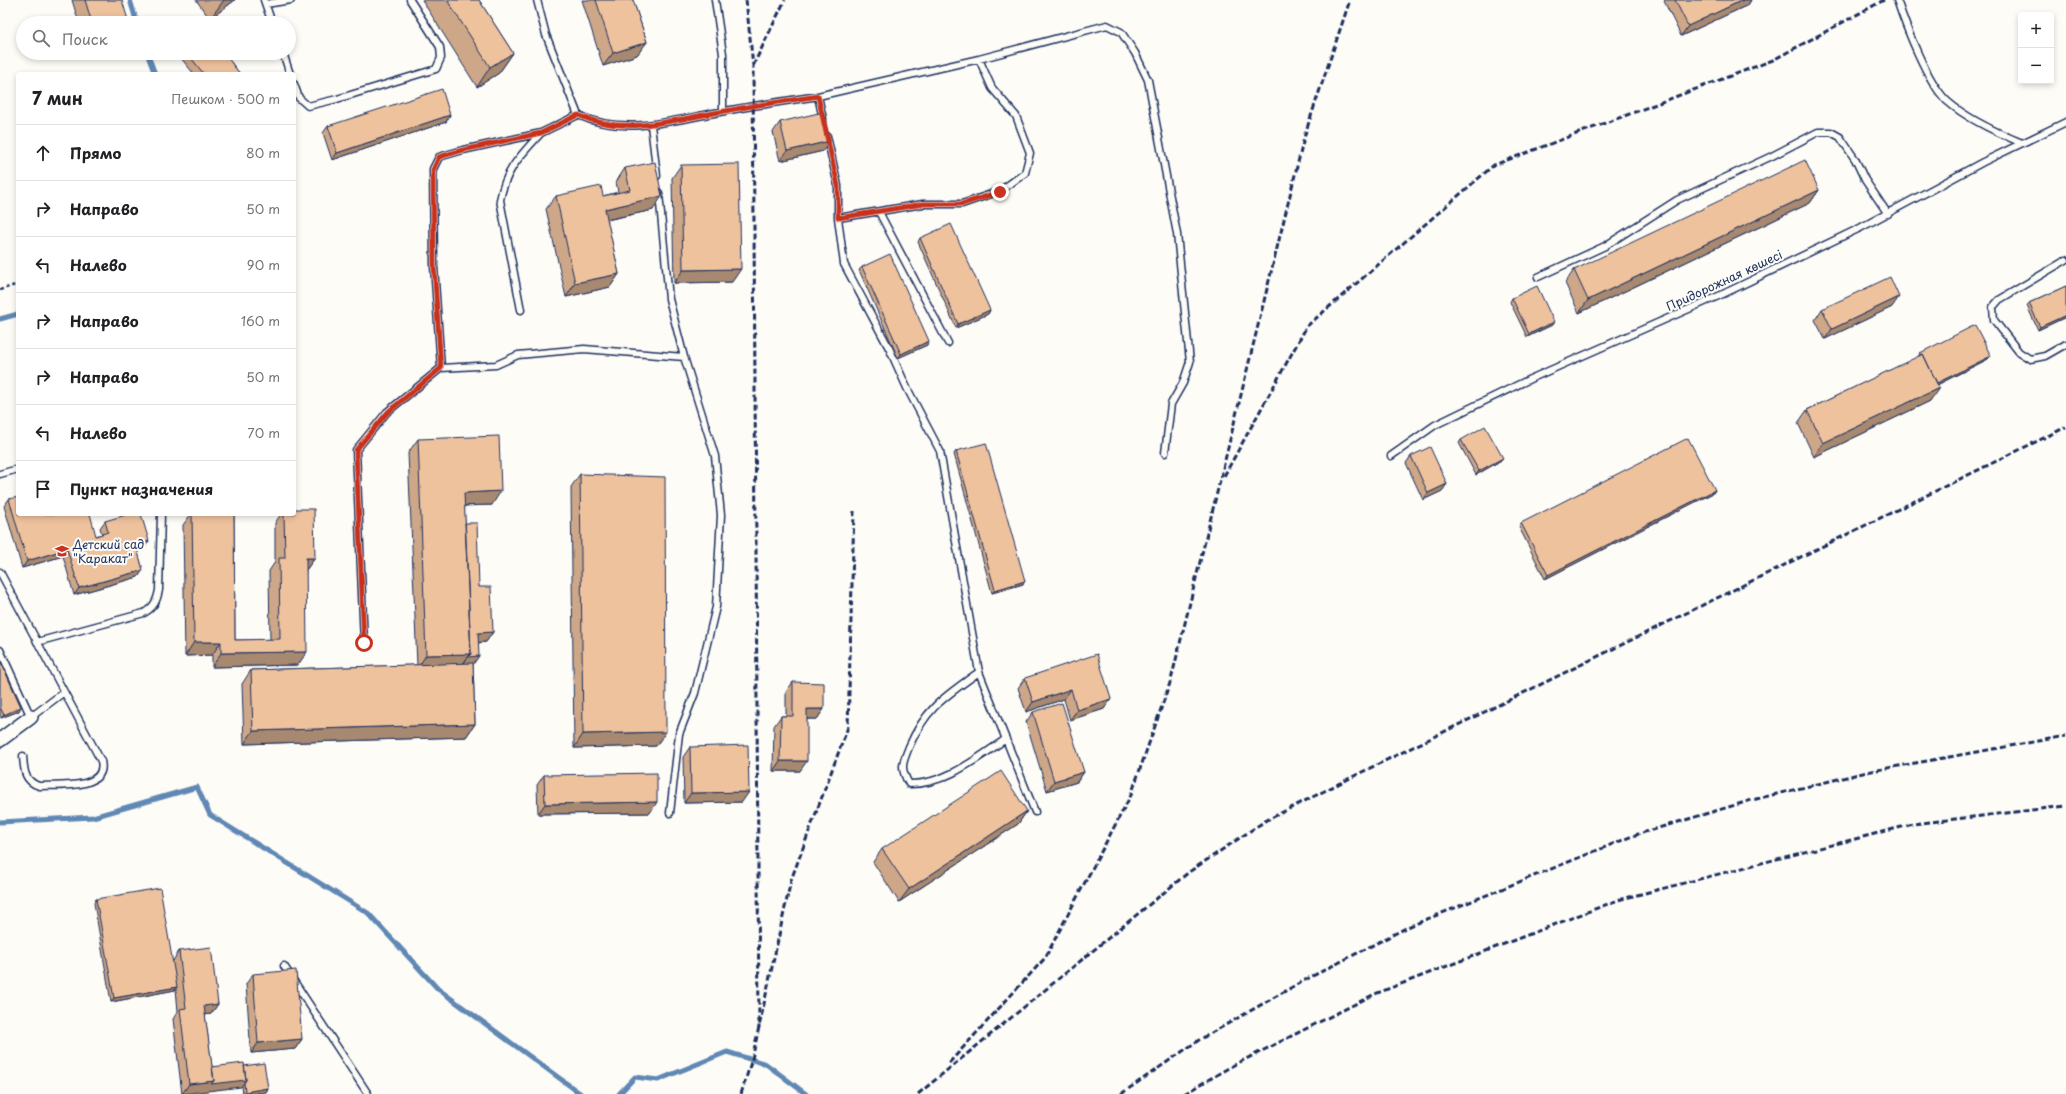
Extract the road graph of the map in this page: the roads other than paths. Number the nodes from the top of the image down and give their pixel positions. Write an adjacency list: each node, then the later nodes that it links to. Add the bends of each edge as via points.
1 (290, 0): 6 (lane)
2 (410, 0): 11 (lane, via 440,47 441,58 436,69 308,106 299,98)
3 (537, 0): 14 (lane, via 546,35)
4 (715, 0): 13 (lane, via 723,54)
5 (1897, 0): 18 (lane, via 1907,30 1929,75 1947,100 1990,129)
6 (265, 2): 7 (lane)
7 (270, 16)
8 (980, 59): 12 (lane); 19 (lane, via 992,88 1016,116 1030,153 1025,173 1000,192 962,204 923,204); 29 (lane, via 1106,25 1121,32 1148,80 1177,234 1190,362 1183,383 1171,404)
9 (285, 60): 10 (lane)
10 (289, 72)
11 (296, 90)
12 (818, 96): 13 (lane); 21 (lane, via 838,186)
13 (723, 111): 16 (lane)
14 (578, 115): 16 (lane, via 610,126); 17 (lane)
15 (2066, 122): 18 (lane, Придорожная көшесі)
16 (651, 125): 27 (lane, via 669,299)
17 (541, 133): 24 (lane, via 516,160 504,182 500,200); 28 (lane, via 439,157 435,164 434,266)
18 (2022, 143): 20 (lane, Придорожная көшесі)
19 (879, 212): 21 (lane); 25 (lane)
20 (1888, 214): 23 (lane, via 1840,138 1831,132 1818,132 1676,200 1605,246); 30 (lane, Придорожная көшесі, via 1723,294 1530,379 1435,425)
21 (838, 218): 38 (lane, via 844,264 940,451)
22 (2066, 260): 26 (lane, via 1999,300 1993,307 1994,320 2020,352 2030,359 2045,356)
23 (1538, 277)
24 (521, 310)
25 (948, 343)
26 (2066, 344)
27 (684, 357): 28 (lane, via 584,349 518,355 496,365); 45 (lane, via 715,456 721,515 716,606 695,693 679,734)
28 (441, 368): 36 (lane, via 388,412 356,450)
29 (1166, 453)
30 (1391, 456)
31 (16, 470): 32 (lane)
32 (0, 474)
33 (161, 516): 35 (lane, via 160,590 152,608 144,613)
34 (0, 572): 35 (lane)
35 (37, 642): 39 (lane)
36 (364, 643)
37 (0, 650): 40 (lane)
38 (979, 672): 42 (lane); 42 (lane, via 938,702 918,726 903,763 902,773 909,784 924,784 954,772)
39 (64, 692): 40 (lane); 43 (lane, via 101,760 103,769 99,777 91,782 39,786 28,780)
40 (31, 717): 41 (street)
41 (0, 740)
42 (1006, 740): 44 (lane)
43 (23, 756)
44 (1035, 812)
45 (670, 813)
46 (284, 966): 47 (lane)
47 (368, 1094)

